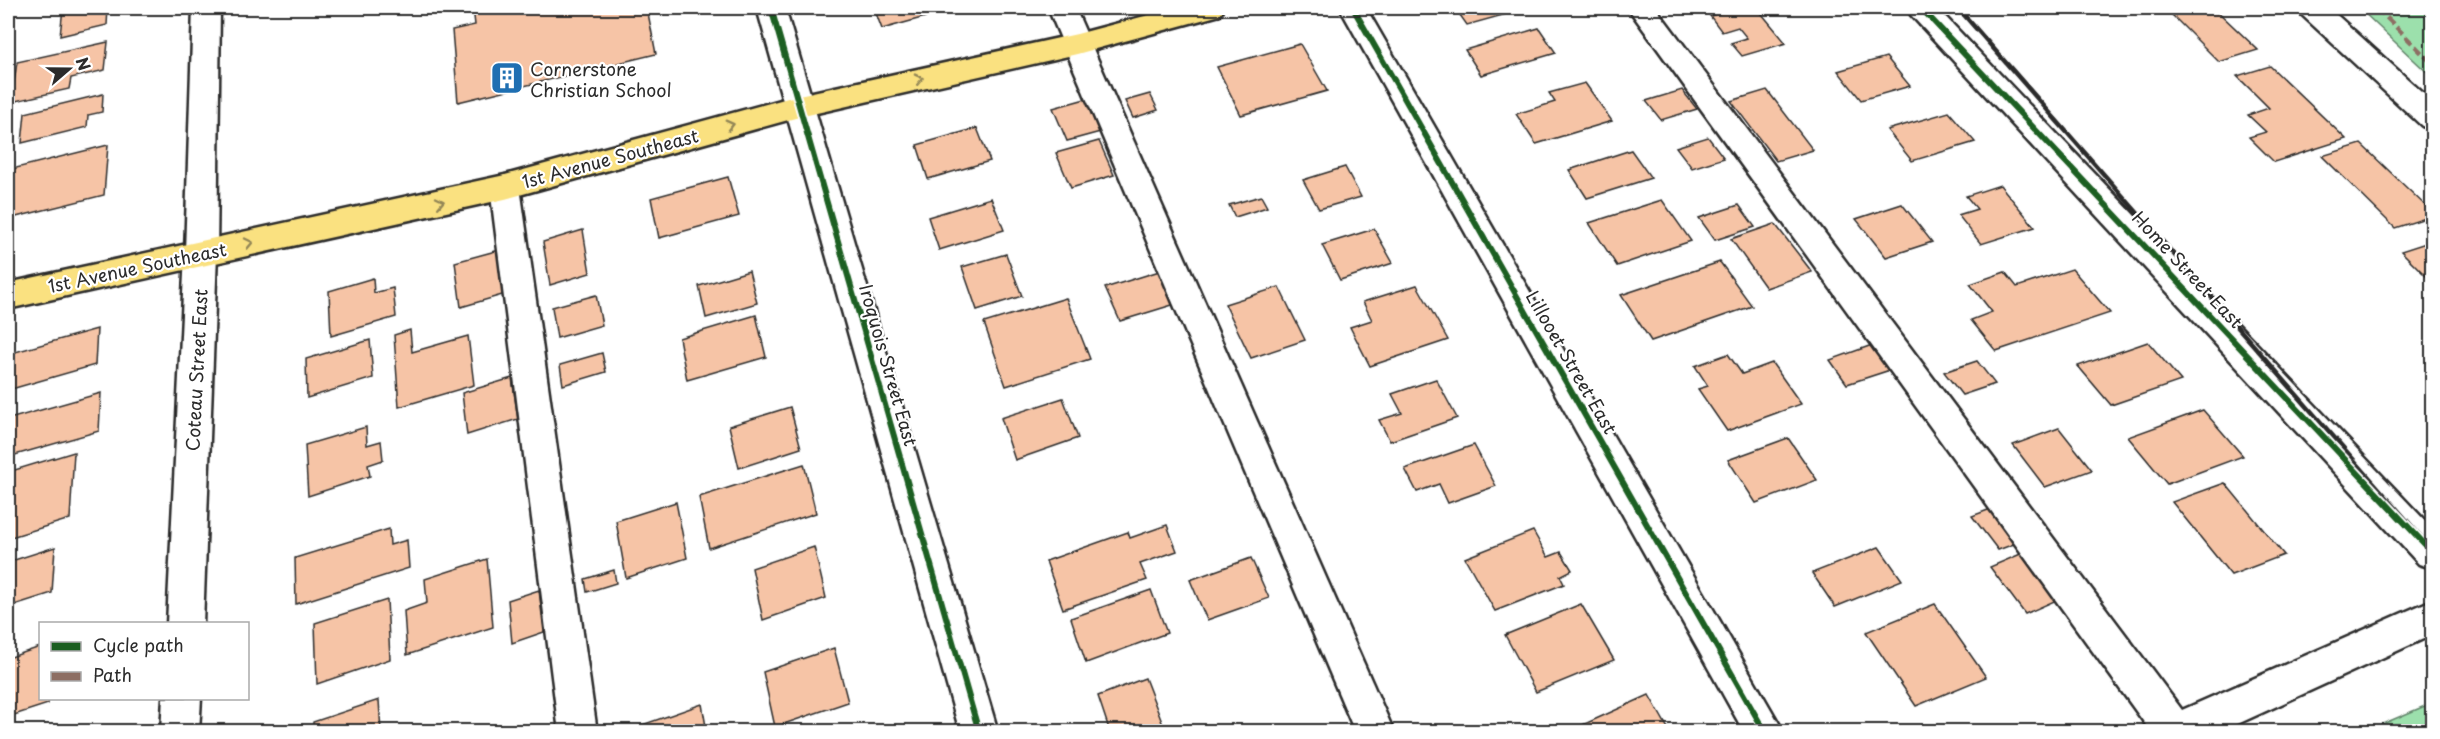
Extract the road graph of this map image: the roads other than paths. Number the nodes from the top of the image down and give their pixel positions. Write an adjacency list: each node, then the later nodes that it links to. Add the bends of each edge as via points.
1 (206, 8): 13 (street, Coteau Street East)
2 (771, 8): 10 (street, Iroquois Street East)
3 (1061, 8): 9 (street)
4 (1210, 8): 9 (main road, 1st Avenue Southeast)
5 (1353, 8): 23 (street, Lillooet Street East)
6 (1641, 8): 24 (street)
7 (1921, 8): 15 (street, Home Street East)
8 (2312, 8): 11 (street)
9 (1077, 44): 10 (main road, 1st Avenue Southeast, one-way to 9); 22 (street)
10 (799, 106): 12 (main road, 1st Avenue Southeast, one-way to 10); 21 (street, Iroquois Street East)
11 (2433, 117)
12 (506, 187): 13 (main road, 1st Avenue Southeast, one-way to 12); 20 (street)
13 (201, 253): 14 (main road, 1st Avenue Southeast); 17 (street, Coteau Street East)
14 (8, 296)
15 (2433, 552)
16 (2433, 617): 24 (street)
17 (185, 622)
18 (182, 700): 19 (street)
19 (180, 732)
20 (578, 732)
21 (979, 732)
22 (1375, 732)
23 (1765, 732)
24 (2176, 732)

